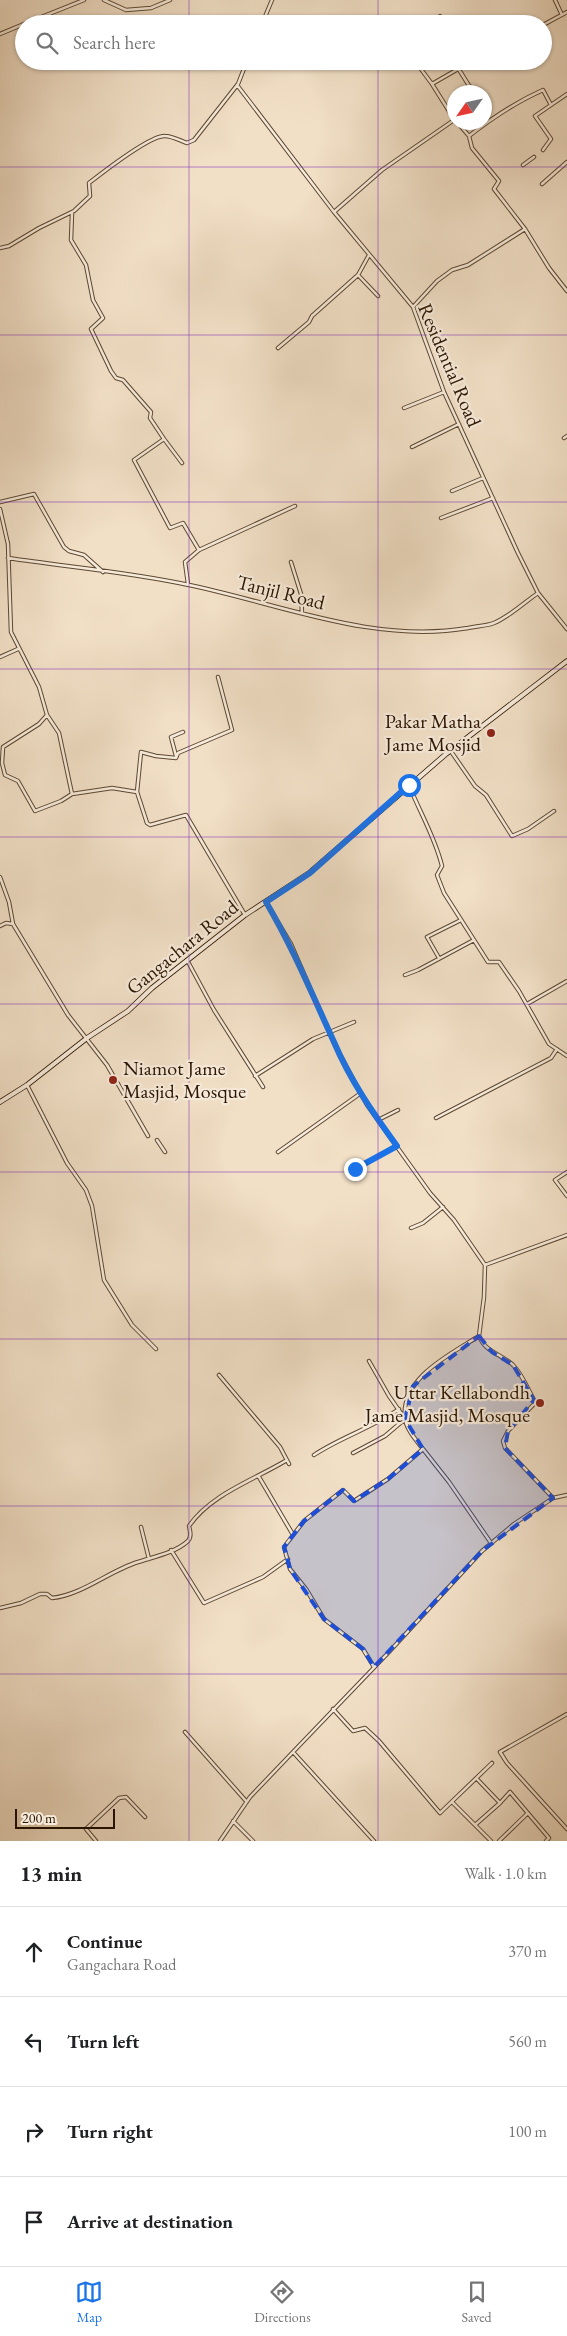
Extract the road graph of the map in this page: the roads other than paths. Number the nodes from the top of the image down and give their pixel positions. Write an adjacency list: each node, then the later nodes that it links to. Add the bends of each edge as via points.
1 (84, 0): 7 (street)
2 (104, 0): 3 (street, via 126,10 151,8)
3 (170, 0)
4 (272, 0): 8 (street)
5 (555, 0): 9 (street)
6 (567, 12): 9 (street)
7 (46, 15)
8 (266, 15)
9 (562, 15): 10 (street)
10 (552, 20)
11 (15, 28): 12 (street)
12 (0, 34)
13 (243, 70): 18 (street)
14 (422, 70): 17 (street)
15 (455, 70): 17 (street)
16 (459, 70): 19 (street)
17 (432, 84): 22 (street)
18 (237, 85): 31 (street, Residential Road); 32 (street, via 194,140 187,143 165,136 152,140 89,183 90,196)
19 (469, 85)
20 (567, 94): 21 (street)
21 (551, 105): 25 (street, via 543,90 494,117); 26 (street, via 535,116 551,139)
22 (447, 109)
23 (447, 125): 31 (street, via 382,170)
24 (464, 130): 25 (street)
25 (469, 136): 33 (street, via 472,148 499,180 494,189)
26 (543, 150)
27 (534, 157): 29 (street)
28 (567, 162): 30 (street)
29 (523, 165)
30 (542, 184)
31 (334, 212): 35 (street, Residential Road)
32 (72, 213): 34 (street); 44 (street, via 71,240 86,265 93,300 103,318 91,329 110,371 123,380 150,412 150,418)
33 (525, 229): 37 (street); 39 (street, via 468,265 452,270)
34 (0, 248)
35 (369, 255): 36 (street); 39 (street, Residential Road)
36 (358, 275): 38 (street); 40 (street)
37 (567, 290)
38 (378, 296)
39 (412, 307): 41 (street, Residential Road)
40 (278, 348)
41 (444, 392): 42 (street); 43 (street, Residential Road)
42 (404, 408)
43 (459, 424): 45 (street); 47 (street, Residential Road)
44 (164, 439): 46 (street); 54 (street, via 134,460 170,528 183,523)
45 (412, 447)
46 (182, 463)
47 (484, 478): 48 (street); 49 (street, Residential Road)
48 (452, 491)
49 (493, 498): 53 (street); 59 (street, Residential Road)
50 (0, 502): 57 (street, via 34,494 64,547 84,555)
51 (295, 506): 54 (street)
52 (0, 508): 55 (street)
53 (441, 518)
54 (199, 550): 58 (street, via 185,562)
55 (8, 558): 57 (street, Tanjil Road); 62 (street, via 12,632)
56 (291, 562): 60 (street, via 301,594)
57 (103, 572): 58 (street, Tanjil Road)
58 (188, 584): 60 (street, Tanjil Road)
59 (538, 593): 60 (street, Tanjil Road, via 494,623 448,631 350,625); 61 (street, Residential Road)
60 (302, 613)
61 (567, 629)
62 (18, 649): 63 (street); 66 (street, via 39,687)
63 (0, 657)
64 (567, 661): 68 (main road, Gangachara Road)
65 (218, 677): 69 (street, via 232,730 178,753)
66 (46, 715): 72 (street, via 59,733); 72 (street, via 39,724 3,747 5,775 18,781 35,811)
67 (183, 732): 69 (street, via 171,737)
68 (450, 750): 70 (main road, Gangachara Road); 73 (street, via 475,786 486,795 512,836)
69 (177, 757): 71 (street, via 141,752)
70 (409, 785): 75 (main road, Gangachara Road, via 310,873); 77 (street, via 437,844 442,866 437,875)
71 (136, 792): 72 (street, via 112,788); 76 (street, via 150,825 184,815 189,817)
72 (72, 794)
73 (554, 811)
74 (0, 877): 78 (street, via 9,902)
75 (266, 902): 76 (main road, Gangachara Road); 87 (street, via 291,944)
76 (244, 915): 82 (main road, Gangachara Road)
77 (460, 920): 80 (street); 81 (street, via 427,937)
78 (12, 924): 79 (street, via 6,922); 88 (street, via 68,1015)
79 (0, 926)
80 (474, 940): 81 (street); 85 (street, via 489,963 499,962)
81 (439, 958): 83 (street)
82 (187, 960): 88 (main road, Gangachara Road, via 128,1010); 91 (street)
83 (406, 975)
84 (567, 981): 85 (street)
85 (527, 1004): 89 (street, via 549,1044)
86 (354, 1022): 87 (street)
87 (330, 1032): 91 (street, via 307,1042); 94 (street)
88 (87, 1038): 92 (main road, Gangachara Road); 99 (street, via 107,1065)
89 (557, 1049): 90 (street); 97 (street, via 551,1058)
90 (567, 1056)
91 (256, 1076): 93 (street)
92 (28, 1085): 95 (main road, Gangachara Road); 112 (street, via 63,1155 86,1190 92,1206 104,1280 132,1324)
93 (263, 1086)
94 (360, 1093): 98 (street); 103 (street)
95 (0, 1102)
96 (398, 1110): 98 (street)
97 (436, 1118)
98 (378, 1120): 101 (street)
99 (148, 1136)
100 (157, 1140): 102 (street)
101 (397, 1146): 104 (street); 107 (street)
102 (164, 1152)
103 (278, 1152)
104 (355, 1169)
105 (567, 1172): 106 (street, via 555,1180)
106 (567, 1196)
107 (443, 1207): 108 (street); 110 (street)
108 (411, 1228)
109 (567, 1235): 110 (street)
110 (485, 1265): 111 (street)
111 (479, 1336): 116 (street, via 413,1386 405,1419); 123 (street, via 492,1352 512,1365 534,1400 503,1441 505,1448)
112 (156, 1349)
113 (369, 1361): 115 (street)
114 (219, 1375): 119 (street, via 280,1447)
115 (399, 1409): 117 (street, via 405,1419 385,1436); 118 (street, via 379,1423)
116 (423, 1449): 125 (street, via 388,1479 354,1501 343,1490); 126 (street)
117 (353, 1453)
118 (314, 1455)
119 (287, 1460): 120 (street); 121 (street)
120 (289, 1464)
121 (259, 1477): 125 (street); 127 (street, via 211,1503 189,1526 191,1536 188,1541)
122 (567, 1495): 123 (street)
123 (553, 1498): 126 (street)
124 (141, 1527): 128 (street)
125 (292, 1534): 129 (street, via 284,1547)
126 (491, 1543): 131 (street)
127 (170, 1550): 128 (street); 129 (street, via 204,1603 263,1576)
128 (149, 1559): 130 (street, via 105,1575 63,1597 40,1594)
129 (288, 1559): 131 (street, via 290,1569 306,1588 324,1619 363,1650)
130 (0, 1608)
131 (374, 1667): 132 (street)
132 (333, 1709): 135 (street); 139 (street, via 353,1731 365,1728 380,1741 437,1811 440,1813)
133 (567, 1714): 145 (street, via 500,1752)
134 (185, 1732): 138 (street)
135 (293, 1752): 138 (street); 149 (street)
136 (492, 1763): 137 (street)
137 (477, 1779): 139 (street); 140 (street)
138 (246, 1802): 143 (street)
139 (452, 1802): 144 (street)
140 (500, 1803): 141 (street, via 510,1792); 144 (street)
141 (528, 1813): 151 (street); 152 (street, via 549,1838)
142 (145, 1817): 146 (street, via 126,1798 119,1798 86,1829)
143 (233, 1821): 147 (street); 148 (street)
144 (475, 1824): 150 (street)
145 (567, 1829)
146 (96, 1841)
147 (220, 1841)
148 (253, 1841)
149 (374, 1841)
150 (491, 1841)
151 (499, 1841)
152 (546, 1841)

